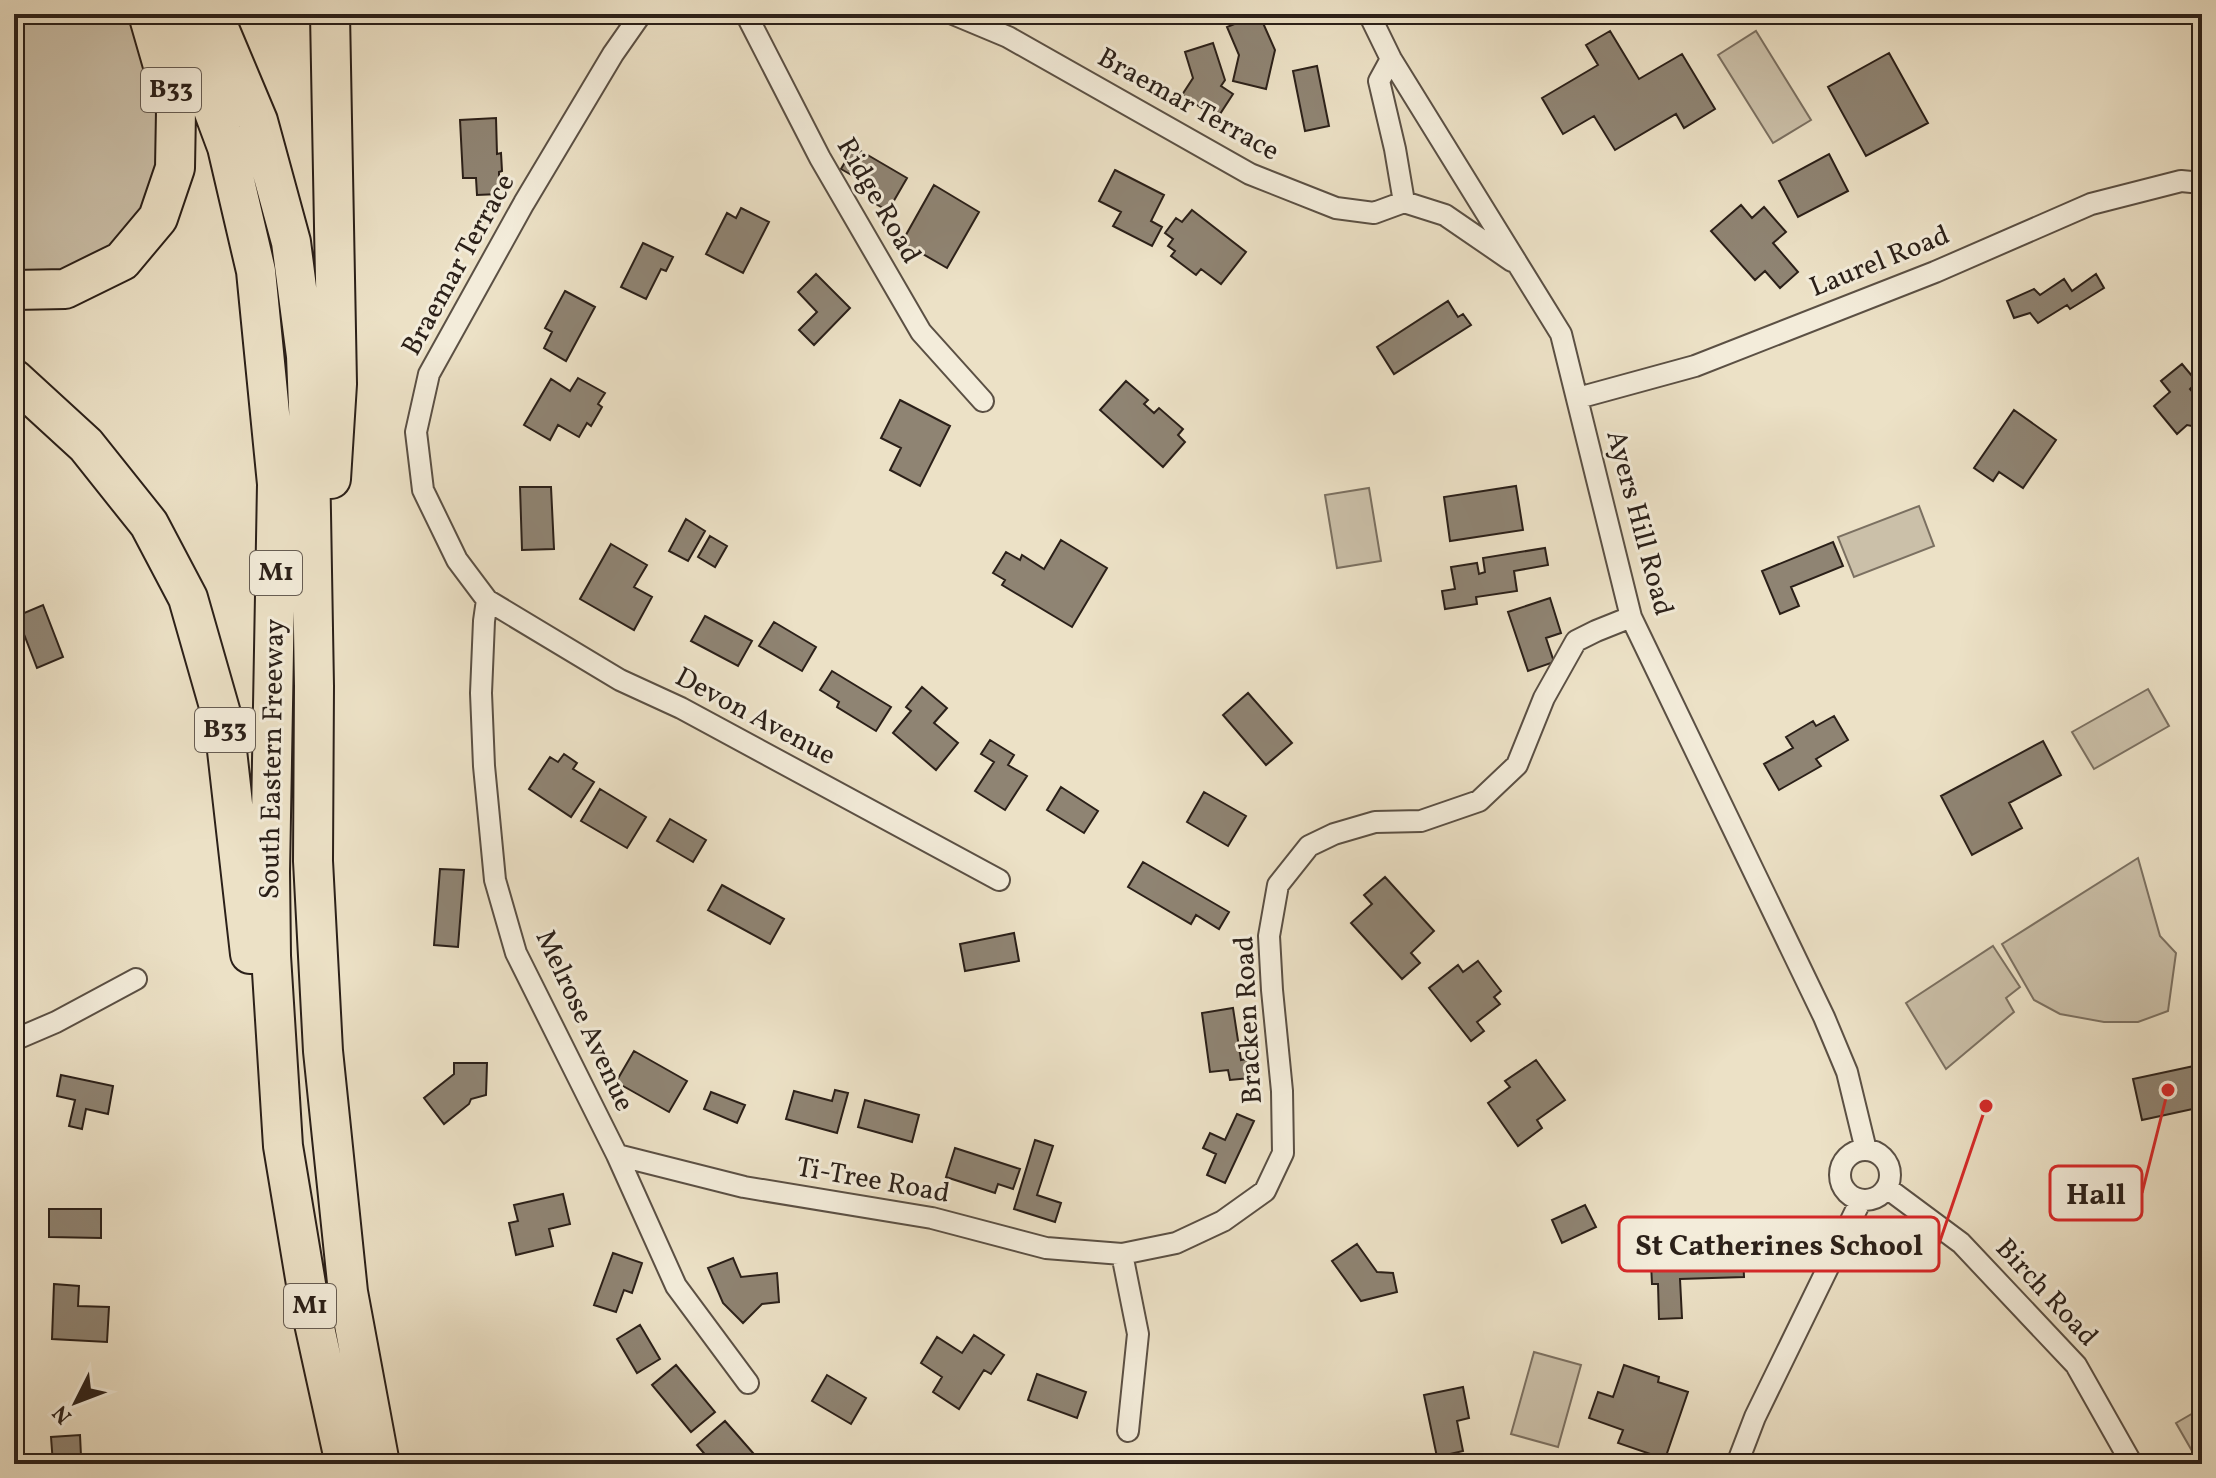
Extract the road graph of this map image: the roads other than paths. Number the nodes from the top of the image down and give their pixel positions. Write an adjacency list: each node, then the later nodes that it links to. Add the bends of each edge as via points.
1 (148, 14): 13 (highway, B33, via 176,111 175,168 158,218 122,261 65,289)
2 (174, 14): 23 (highway, South Eastern Freeway / M1, via 224,137 251,248 272,427 277,484 271,956)
3 (213, 14): 19 (highway, South Eastern Freeway / M1, via 258,121 291,242 306,356)
4 (330, 14): 19 (highway, via 337,406)
5 (641, 14): 17 (street, Braemar Terrace, via 524,203 429,374 416,432 423,490 457,560)
6 (746, 14): 16 (street, Ridge Road, via 820,158 921,332)
7 (953, 14): 11 (street, Braemar Terrace, via 1008,37 1250,174 1336,208 1374,213)
8 (1369, 14): 9 (street, Ayers Hill Road)
9 (1391, 59): 11 (street, via 1379,81); 12 (street, Ayers Hill Road)
10 (2202, 183): 15 (street, Laurel Road, via 2181,181 2091,204 1695,366)
11 (1404, 202): 12 (street, via 1445,215)
12 (1519, 265): 15 (street, Ayers Hill Road, via 1561,334)
13 (14, 290)
14 (14, 379): 23 (highway, B33, via 86,445 149,524 188,598 224,724 254,988)
15 (1578, 398): 18 (street, Ayers Hill Road)
16 (983, 401)
17 (487, 600): 20 (street, Devon Avenue, via 620,680); 25 (street, Melrose Avenue, via 481,693 495,880 516,953)
18 (1631, 617): 24 (street, Ayers Hill Road, via 1824,1017 1847,1072); 28 (street, Bracken Road, via 1576,641 1544,698 1517,765 1479,801 1421,821 1375,822 1309,846 1278,885 1269,936 1283,1153 1265,1191 1223,1221 1176,1243)
19 (314, 686): 32 (highway, South Eastern Freeway / M1, via 313,861 323,1051 348,1292)
20 (999, 880)
21 (136, 979): 22 (street)
22 (14, 1040)
23 (283, 1146): 31 (highway, South Eastern Freeway / M1, via 308,1296)
24 (1866, 1150): 26 (street, via 1887,1163); 27 (street, via 1850,1155 1840,1177 1846,1192)
25 (617, 1155): 28 (street, Ti-Tree Road, via 744,1187 932,1218 1046,1248); 29 (street, Melrose Avenue, via 676,1286)
26 (1887, 1188): 27 (street, via 1875,1198); 34 (street, Birch Road, via 1961,1243 2076,1365)
27 (1861, 1200): 33 (street)
28 (1122, 1254): 30 (street, via 1138,1334)
29 (748, 1383)
30 (1128, 1431)
31 (345, 1464)
32 (380, 1464)
33 (1737, 1464)
34 (2132, 1464)

